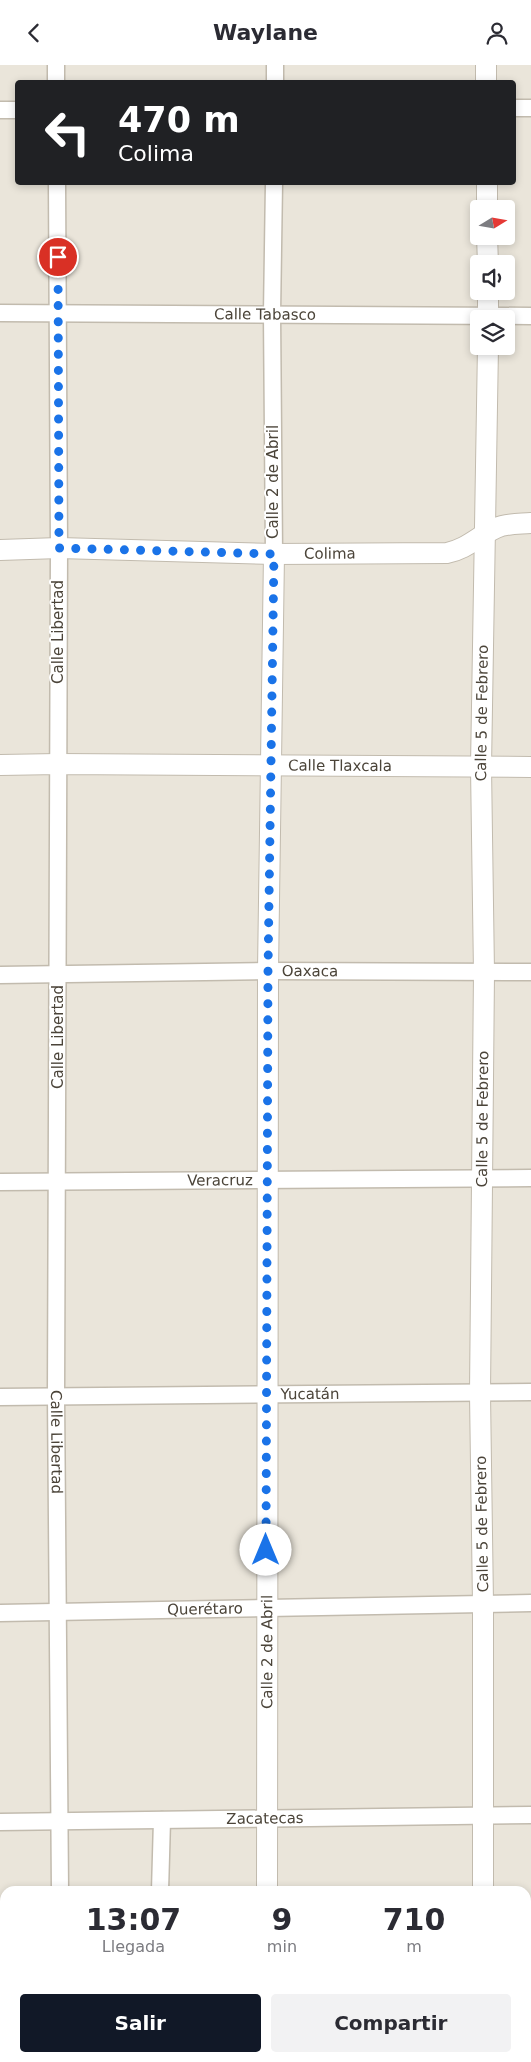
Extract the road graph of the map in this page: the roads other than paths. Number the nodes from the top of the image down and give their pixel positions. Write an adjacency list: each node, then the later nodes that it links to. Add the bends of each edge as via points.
1 (56, 65): 4 (street)
2 (275, 65): 5 (street)
3 (486, 65): 6 (street)
4 (56, 80)
5 (276, 80)
6 (486, 80)
7 (516, 108): 8 (street)
8 (531, 108)
9 (0, 110): 10 (street)
10 (15, 110)
11 (57, 185): 16 (street, Calle Libertad)
12 (274, 185): 17 (street, Calle 2 de Abril)
13 (487, 185): 14 (street)
14 (487, 200)
15 (0, 313): 16 (street, Calle Tabasco)
16 (58, 313): 17 (street, Calle Tabasco); 24 (street, Calle Libertad)
17 (272, 314): 20 (street, Calle Tabasco); 26 (street, Calle 2 de Abril)
18 (515, 316): 19 (street, Calle Tabasco)
19 (531, 316)
20 (470, 317)
21 (488, 355): 23 (street, Calle 5 de Febrero)
22 (531, 523): 23 (street, Colima, via 497,527)
23 (485, 534): 26 (street, Colima, via 460,551 448,553); 30 (street, Calle 5 de Febrero)
24 (59, 548): 25 (street, Colima); 26 (street, Colima); 27 (street, Calle Libertad)
25 (0, 550)
26 (274, 554): 29 (street, Calle 2 de Abril)
27 (58, 764): 28 (street, Calle Tlaxcala); 29 (street, Calle Tlaxcala); 35 (street, Calle Libertad)
28 (0, 765)
29 (271, 765): 30 (street, Calle Tlaxcala); 32 (street, Calle 2 de Abril)
30 (481, 767): 31 (street, Calle Tlaxcala); 34 (street, Calle 5 de Febrero)
31 (531, 767)
32 (268, 971): 34 (street, Oaxaca); 35 (street, Oaxaca); 39 (street, Calle 2 de Abril)
33 (531, 972): 34 (street, Oaxaca)
34 (484, 973): 37 (street, Calle 5 de Febrero)
35 (58, 974): 36 (street, Oaxaca); 40 (street, Calle Libertad)
36 (0, 975)
37 (482, 1179): 38 (street, Veracruz); 39 (street, Veracruz); 43 (street, Calle 5 de Febrero)
38 (531, 1179)
39 (269, 1180): 40 (street, Veracruz); 44 (street, Calle 2 de Abril)
40 (57, 1181): 41 (street, Veracruz); 45 (street, Calle Libertad)
41 (0, 1182)
42 (531, 1392): 43 (street, Yucatán)
43 (480, 1394): 44 (street, Yucatán); 48 (street, Calle 5 de Febrero)
44 (266, 1395): 45 (street, Yucatán); 49 (street, Calle 2 de Abril)
45 (56, 1396): 46 (street, Yucatán); 50 (street, Calle Libertad)
46 (0, 1397)
47 (531, 1603): 48 (street, Querétaro)
48 (483, 1604): 49 (street, Querétaro); 52 (street, Calle 5 de Febrero)
49 (266, 1608): 50 (street, Querétaro); 54 (street, Calle 2 de Abril)
50 (58, 1612): 51 (street, Querétaro); 56 (street, Calle Libertad)
51 (0, 1613)
52 (483, 1815): 53 (street, Zacatecas); 54 (street, Zacatecas); 61 (street, Calle 5 de Febrero)
53 (531, 1815)
54 (266, 1818): 55 (street, Zacatecas); 60 (street, Calle 2 de Abril)
55 (162, 1820): 56 (street, Zacatecas); 59 (street)
56 (60, 1821): 57 (street, Zacatecas); 58 (street, Calle Libertad)
57 (0, 1822)
58 (60, 1886)
59 (160, 1886)
60 (267, 1886)
61 (483, 1886)

